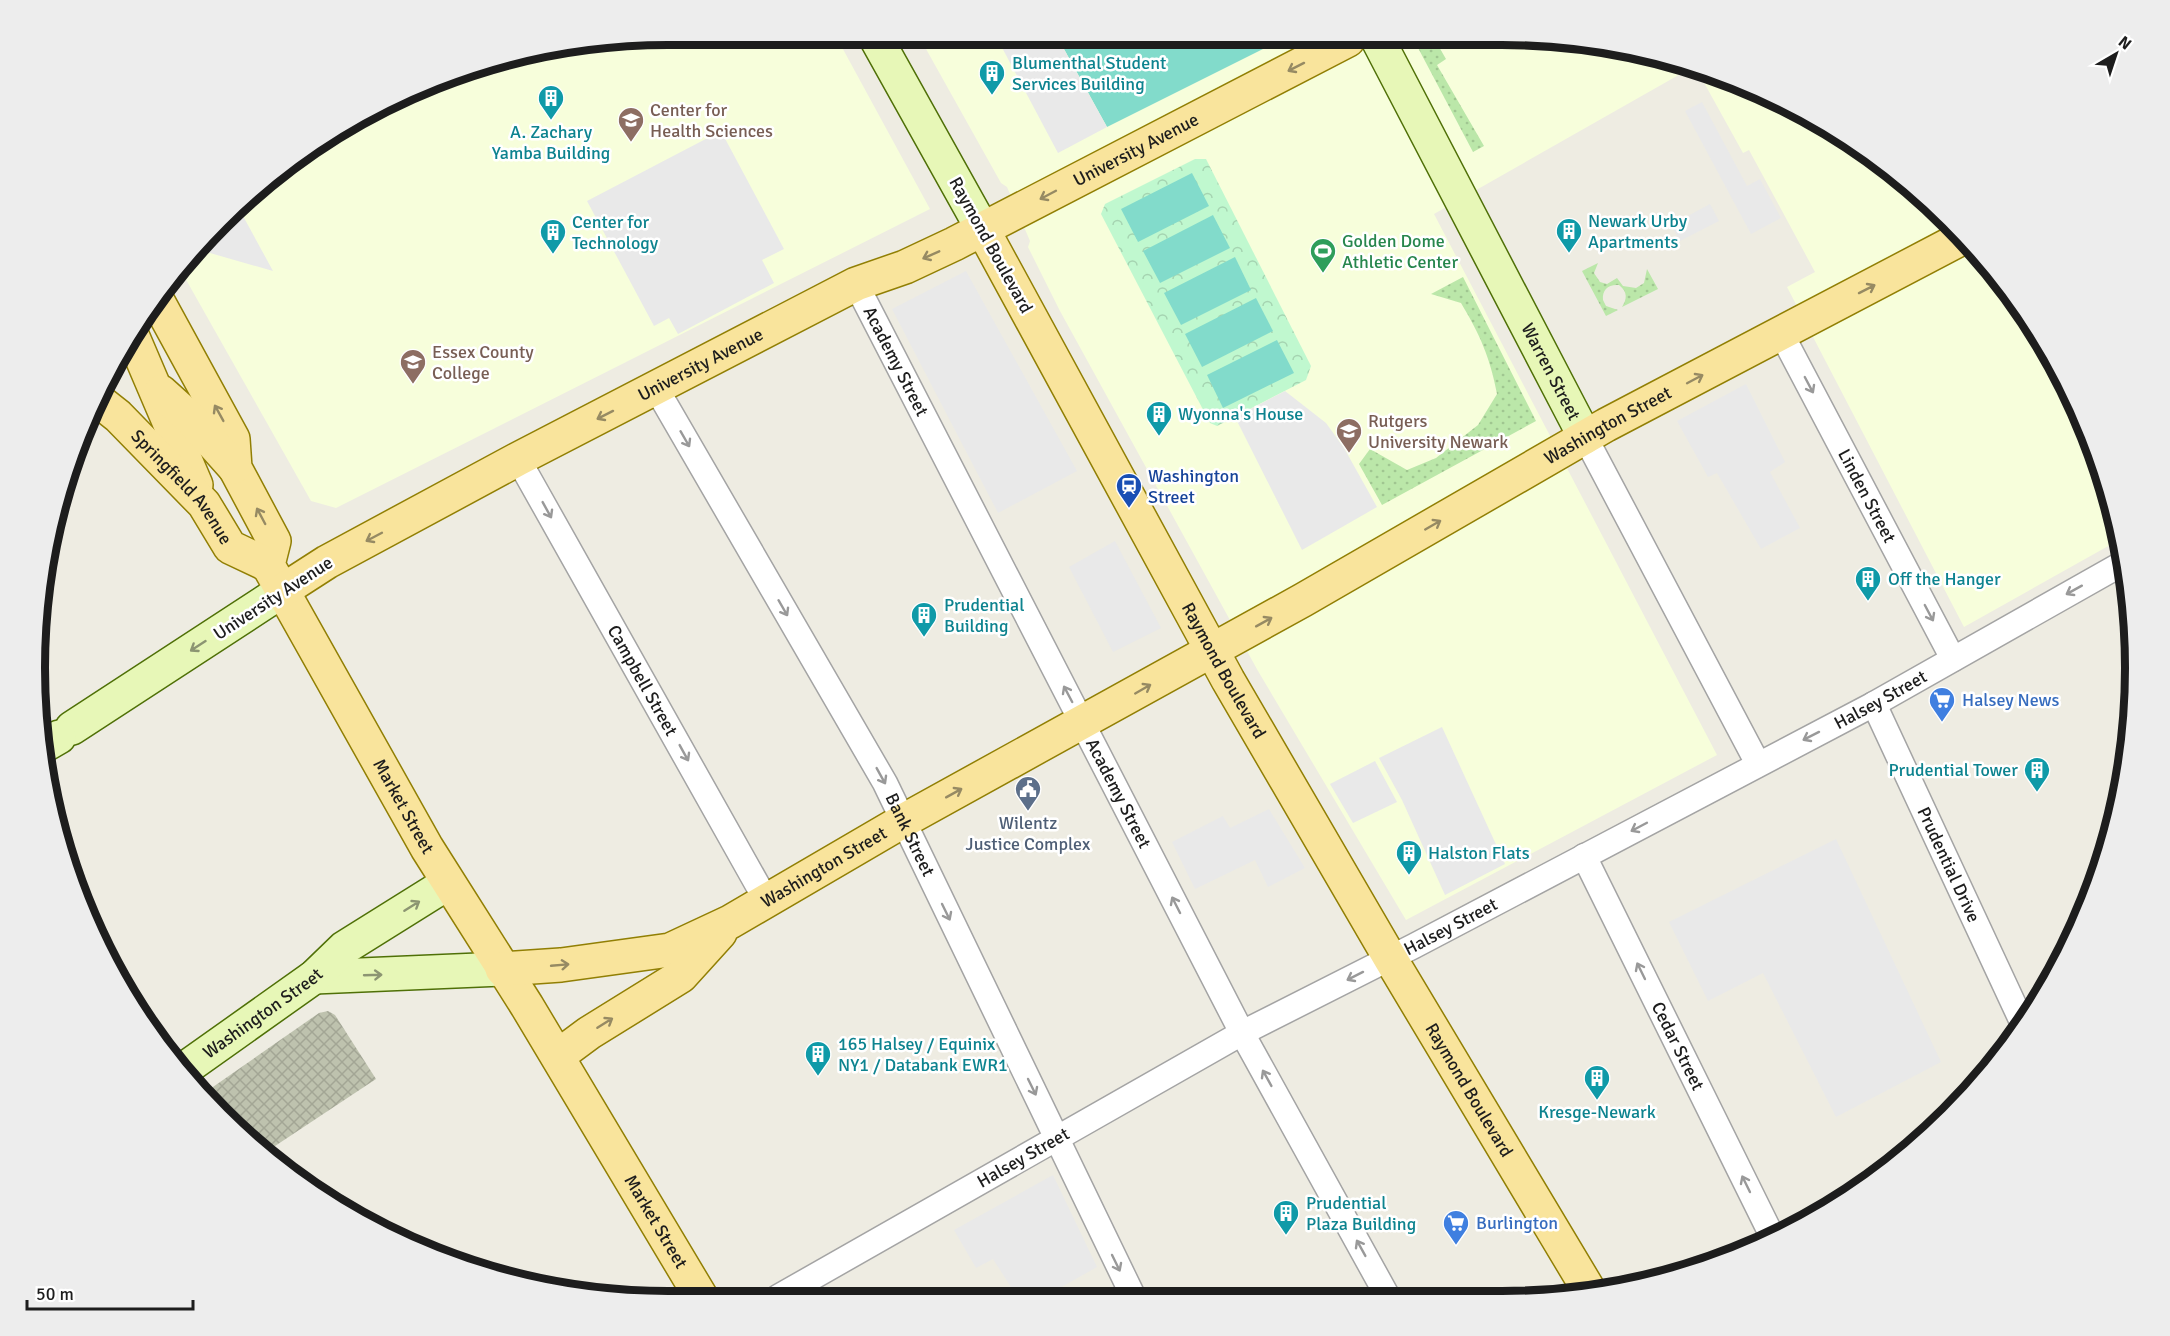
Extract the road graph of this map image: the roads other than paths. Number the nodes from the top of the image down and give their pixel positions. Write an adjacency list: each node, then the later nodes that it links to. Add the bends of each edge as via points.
1 (880, 45): 4 (main road, Raymond Boulevard)
2 (1338, 45): 4 (main road, University Avenue, one-way to 4)
3 (1381, 45): 14 (main road, Warren Street)
4 (983, 230): 6 (main road, University Avenue, one-way to 6, via 905,267); 20 (main road, Raymond Boulevard)
5 (1956, 241): 8 (main road, Washington Street, one-way to 5)
6 (856, 284): 12 (main road, University Avenue); 23 (street, Academy Street, one-way to 6)
7 (161, 307): 16 (main road, one-way to 7, via 233,439)
8 (1781, 333): 14 (main road, Washington Street, one-way to 8); 21 (street, Linden Street, one-way to 21)
9 (136, 344): 11 (main road)
10 (123, 365): 11 (main road)
11 (152, 384): 16 (main road, via 191,419); 17 (main road)
12 (656, 388): 15 (main road, University Avenue, one-way to 15); 26 (street, Bank Street, one-way to 26, via 885,783)
13 (103, 404): 17 (main road, Springfield Avenue)
14 (1585, 437): 20 (main road, Washington Street, one-way to 14); 25 (street, Warren Street)
15 (519, 459): 19 (main road, University Avenue, one-way to 19, via 327,562); 29 (street, Campbell Street, one-way to 29)
16 (235, 468): 19 (main road, one-way to 16, via 274,541)
17 (204, 504): 19 (main road, Springfield Avenue, via 230,547)
18 (2117, 567): 21 (street, Halsey Street, one-way to 21)
19 (275, 578): 24 (main road, University Avenue, one-way to 24); 28 (main road, Market Street)
20 (1212, 649): 23 (main road, Washington Street, one-way to 20); 31 (main road, Raymond Boulevard)
21 (1953, 658): 22 (street, Halsey Street)
22 (1874, 704): 25 (street, Halsey Street, one-way to 25); 34 (street, Prudential Drive)
23 (1083, 723): 26 (main road, Washington Street, one-way to 23); 35 (street, Academy Street, one-way to 23)
24 (57, 738)
25 (1758, 764): 27 (street, Halsey Street, one-way to 27)
26 (903, 821): 29 (main road, Washington Street); 38 (street, Bank Street, one-way to 38)
27 (1584, 856): 31 (street, Halsey Street); 39 (street, Cedar Street, one-way to 27)
28 (448, 883): 32 (main road, Market Street); 33 (main road, one-way to 28, via 344,948)
29 (766, 900): 30 (main road, Washington Street)
30 (730, 922): 32 (main road, Washington Street, one-way to 30, via 670,950); 36 (main road, one-way to 30, via 681,976)
31 (1390, 958): 35 (street, Halsey Street, one-way to 35); 40 (main road, Raymond Boulevard)
32 (502, 969): 33 (main road, Washington Street, one-way to 32); 36 (main road, Market Street)
33 (314, 977): 37 (main road, Washington Street)
34 (2019, 1015)
35 (1242, 1033): 38 (street, Halsey Street); 44 (street, Academy Street, one-way to 35)
36 (558, 1056): 41 (main road, Market Street)
37 (189, 1066)
38 (1056, 1138): 42 (street, Halsey Street); 43 (street, Bank Street, one-way to 43)
39 (1769, 1231)
40 (1586, 1286)
41 (697, 1291)
42 (788, 1291)
43 (1131, 1291)
44 (1385, 1291)

